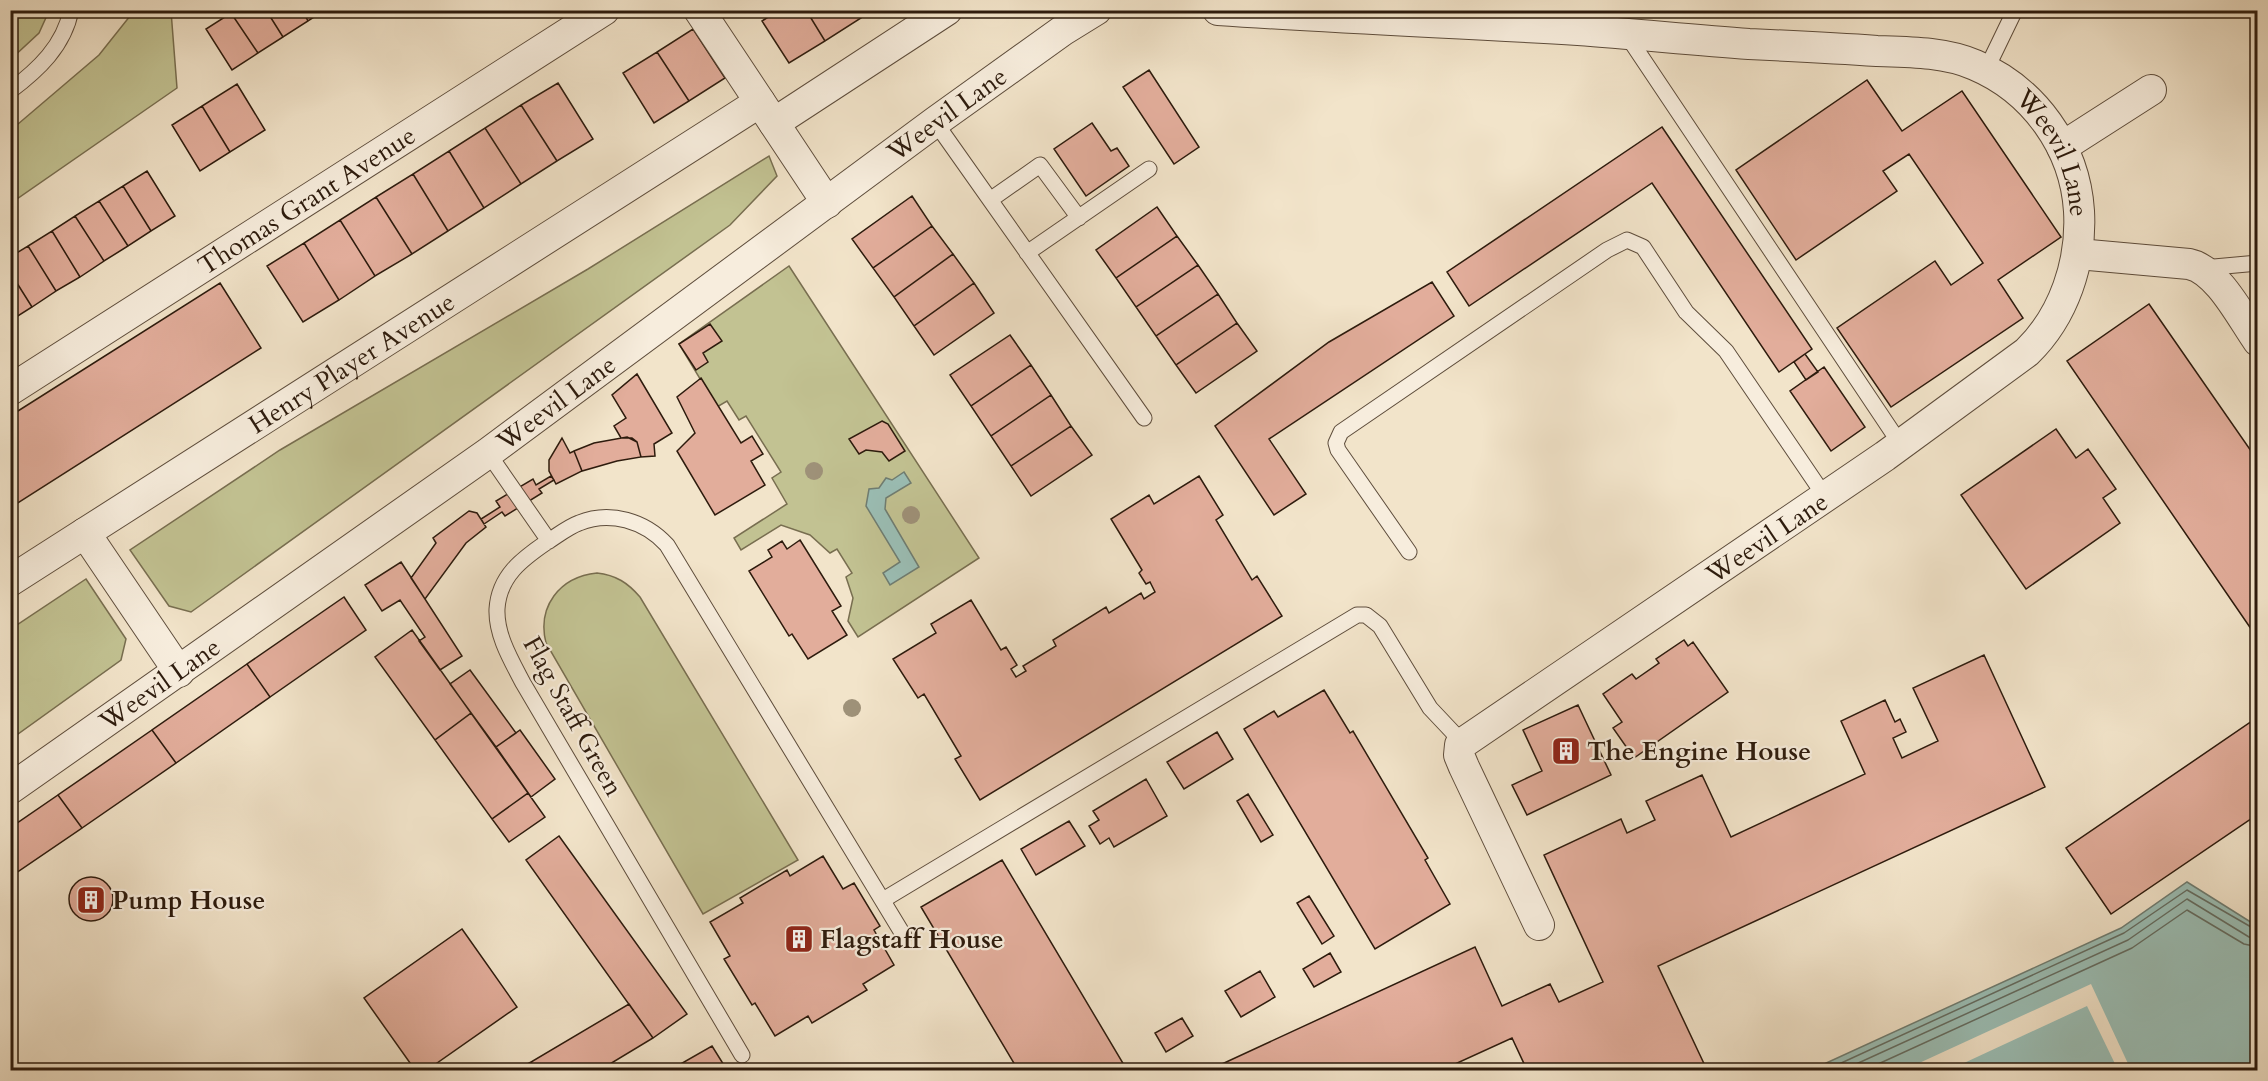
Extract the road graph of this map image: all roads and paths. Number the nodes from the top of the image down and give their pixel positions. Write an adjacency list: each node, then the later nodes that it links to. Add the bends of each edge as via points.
1 (71, 10): 12 (lane, via 49,56)
2 (604, 10): 25 (street, Thomas Grant Avenue)
3 (699, 10): 13 (street)
4 (947, 10): 13 (street, Henry Player Avenue)
5 (1096, 10): 14 (street, Weevil Lane)
6 (1218, 10): 8 (street, Weevil Lane)
7 (2015, 10): 10 (lane)
8 (1579, 20): 9 (street, Weevil Lane)
9 (1626, 34): 10 (street, Weevil Lane, via 1923,54 1963,60); 27 (lane)
10 (1986, 70): 15 (street, Weevil Lane, via 2036,109)
11 (2151, 90): 15 (street)
12 (10, 91)
13 (767, 113): 18 (street); 30 (street, Henry Player Avenue)
14 (935, 122): 17 (lane); 18 (street, Weevil Lane)
15 (2062, 147): 21 (street, Weevil Lane, via 2078,203)
16 (1149, 169): 19 (lane)
17 (990, 200): 19 (lane, via 1040,165); 20 (lane)
18 (827, 202): 28 (street, Weevil Lane)
19 (1079, 218): 20 (lane)
20 (1028, 253): 26 (lane)
21 (2078, 254): 23 (street); 27 (street, Weevil Lane, via 2061,303 2034,346)
22 (2258, 263): 23 (lane)
23 (2203, 268): 24 (street)
24 (2258, 341)
25 (10, 390)
26 (1144, 418)
27 (1901, 445): 29 (street, Weevil Lane)
28 (488, 453): 31 (lane); 34 (street, Weevil Lane)
29 (1826, 498): 32 (lane, via 1726,351 1686,312 1643,247 1627,240 1341,432 1336,443 1338,450); 35 (street, Weevil Lane)
30 (85, 533): 33 (street); 34 (street)
31 (549, 541): 37 (lane, Flag Staff Green, via 577,523 607,518 622,519 657,533); 40 (lane, Flag Staff Green, via 521,559 500,591 497,611 504,645)
32 (1409, 552)
33 (10, 581)
34 (178, 672): 36 (street, Weevil Lane)
35 (1472, 736): 37 (lane, via 1430,708 1380,626 1366,615 1357,615); 38 (street, via 1459,752 1464,767)
36 (10, 789)
37 (883, 900): 39 (lane, Flag Staff Green)
38 (1539, 925)
39 (904, 936)
40 (742, 1055)

